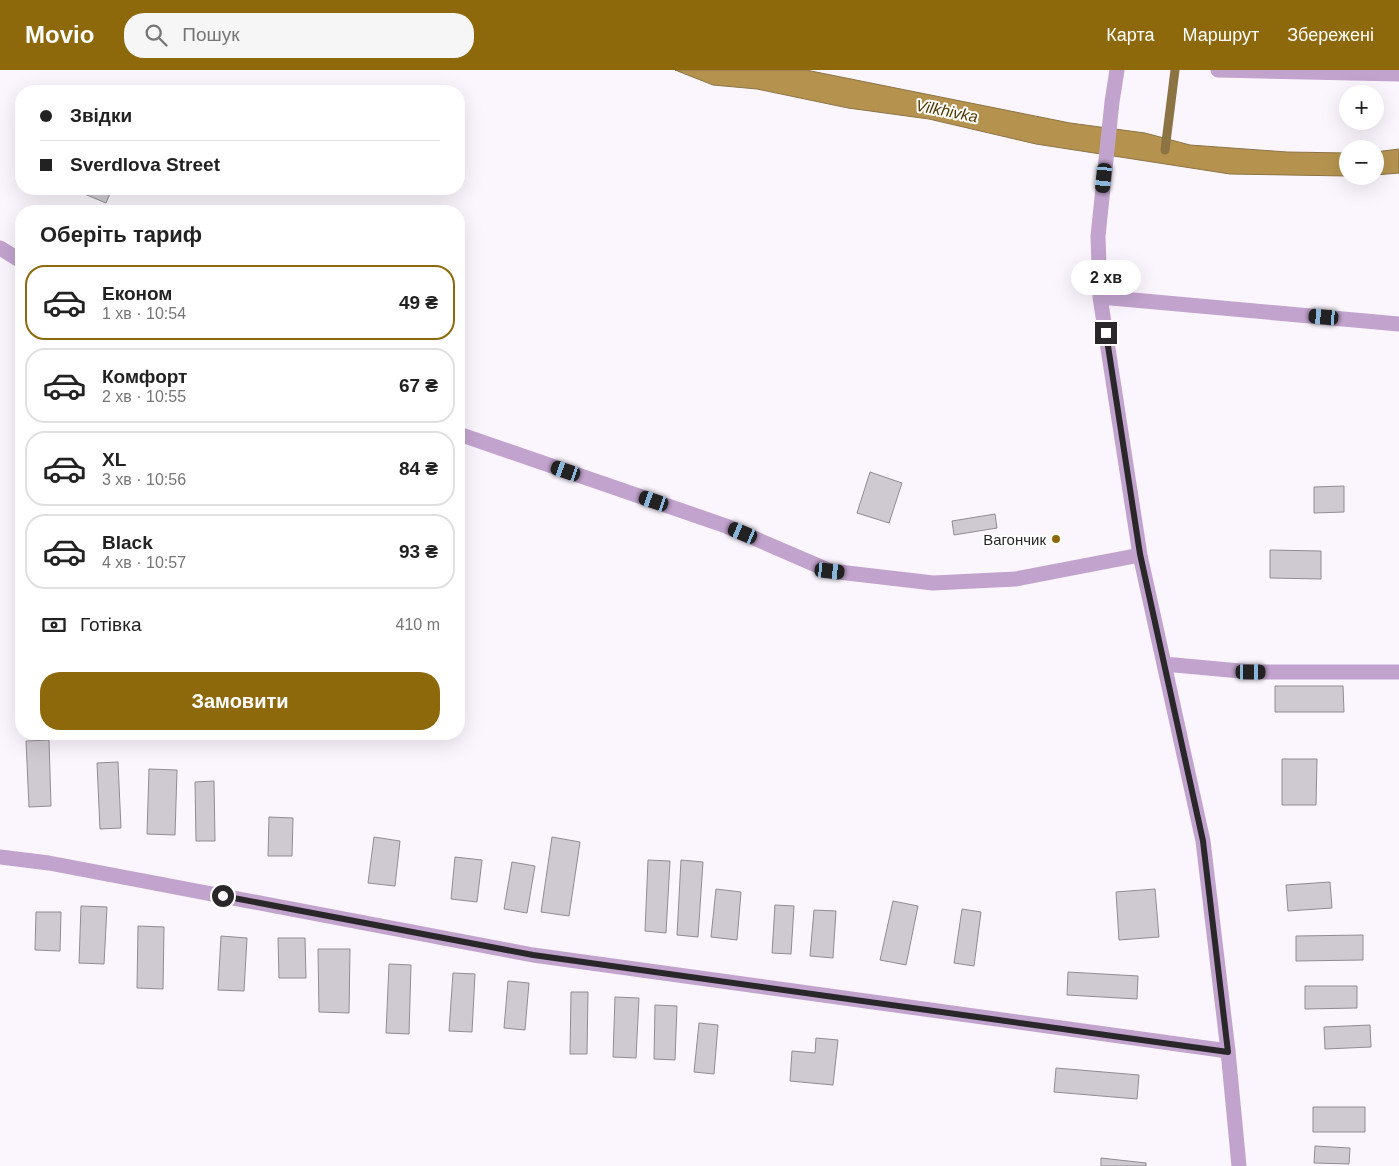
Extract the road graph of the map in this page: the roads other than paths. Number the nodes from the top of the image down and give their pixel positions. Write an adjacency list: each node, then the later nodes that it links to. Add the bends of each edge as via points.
1 (1117, 70): 6 (street, via 1098,236)
2 (1218, 70): 3 (street)
3 (1399, 74)
4 (0, 248): 5 (street)
5 (15, 257)
6 (1100, 296): 7 (street); 9 (street)
7 (1399, 324)
8 (465, 436): 9 (street, via 726,526 830,571 933,583 1016,579)
9 (1140, 554): 10 (street)
10 (1164, 664): 11 (street, via 1251,672); 13 (street, via 1203,841)
11 (1399, 672)
12 (0, 857): 13 (street, via 48,863 533,955)
13 (1228, 1052): 14 (street)
14 (1239, 1166)

